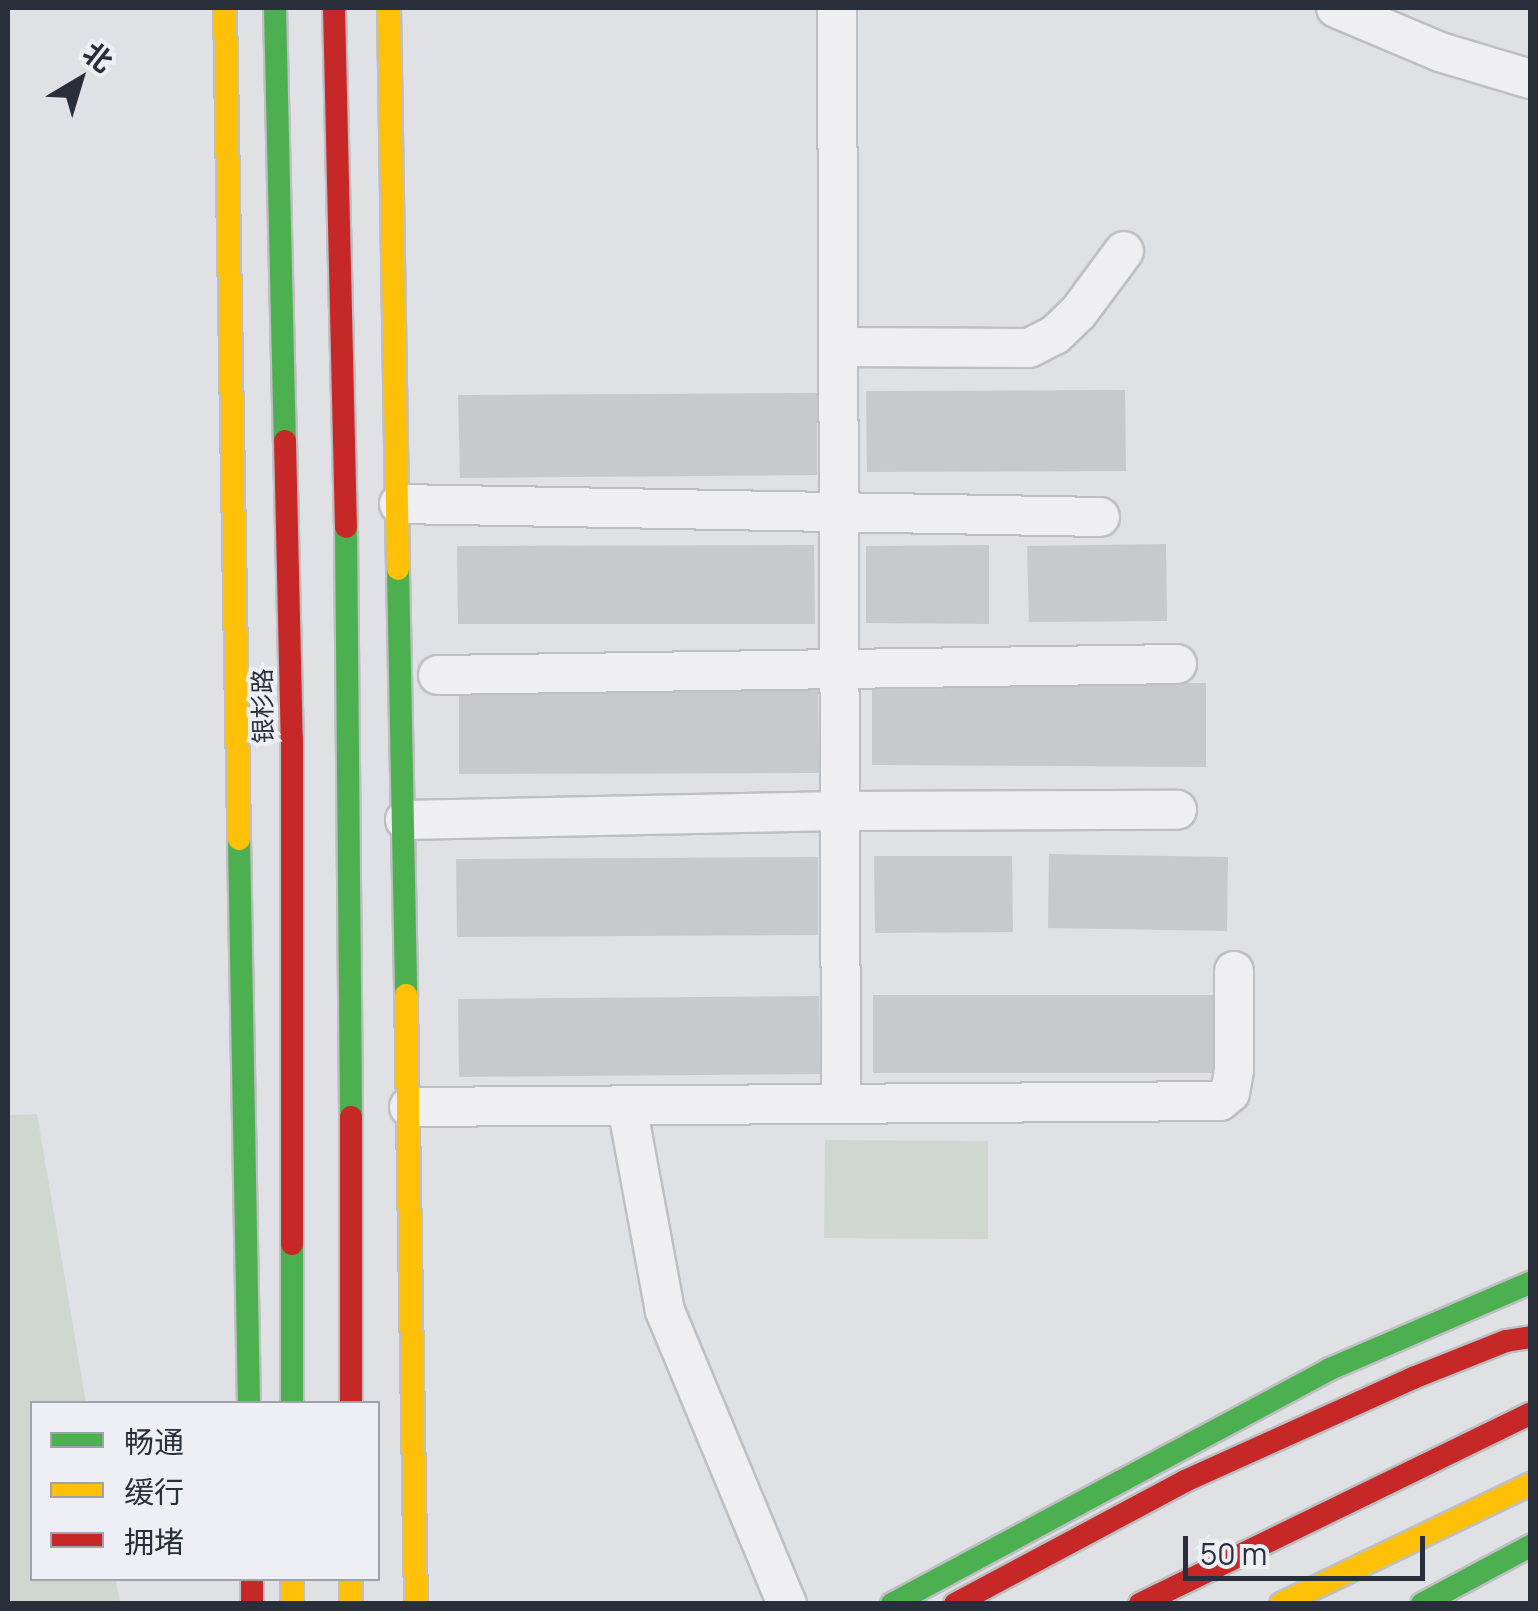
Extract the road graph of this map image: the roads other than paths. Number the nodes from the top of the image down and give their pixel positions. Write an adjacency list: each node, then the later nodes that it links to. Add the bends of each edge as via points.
1 (225, 8): 25 (main road)
2 (275, 8): 26 (main road, 银杉路, via 292,739)
3 (334, 8): 27 (main road, via 351,736)
4 (389, 8): 10 (main road)
5 (837, 8): 9 (street)
6 (1336, 8): 7 (street, via 1440,52)
7 (1530, 79)
8 (1124, 251): 9 (street, via 1078,313 1029,348)
9 (838, 347): 11 (street)
10 (399, 504): 11 (street); 18 (main road)
11 (838, 512): 12 (street); 14 (street)
12 (1100, 516)
13 (1177, 664): 14 (street)
14 (839, 670): 15 (street); 17 (street)
15 (438, 674)
16 (1177, 810): 17 (street)
17 (840, 811): 18 (street); 20 (street)
18 (405, 820): 21 (main road)
19 (1234, 971): 20 (street, via 1232,1084 1220,1101)
20 (841, 1104): 22 (street)
21 (409, 1106): 22 (street); 31 (main road)
22 (627, 1106): 32 (street, via 665,1311)
23 (1530, 1282): 33 (main road, via 1330,1368)
24 (1530, 1337): 34 (main road, via 1413,1378 1185,1481)
25 (250, 1401)
26 (292, 1401)
27 (351, 1401)
28 (1530, 1414): 35 (main road)
29 (1519, 1488): 36 (main road)
30 (1530, 1546): 37 (main road)
31 (416, 1604)
32 (786, 1604)
33 (892, 1604)
34 (955, 1604)
35 (1140, 1604)
36 (1280, 1604)
37 (1422, 1604)

